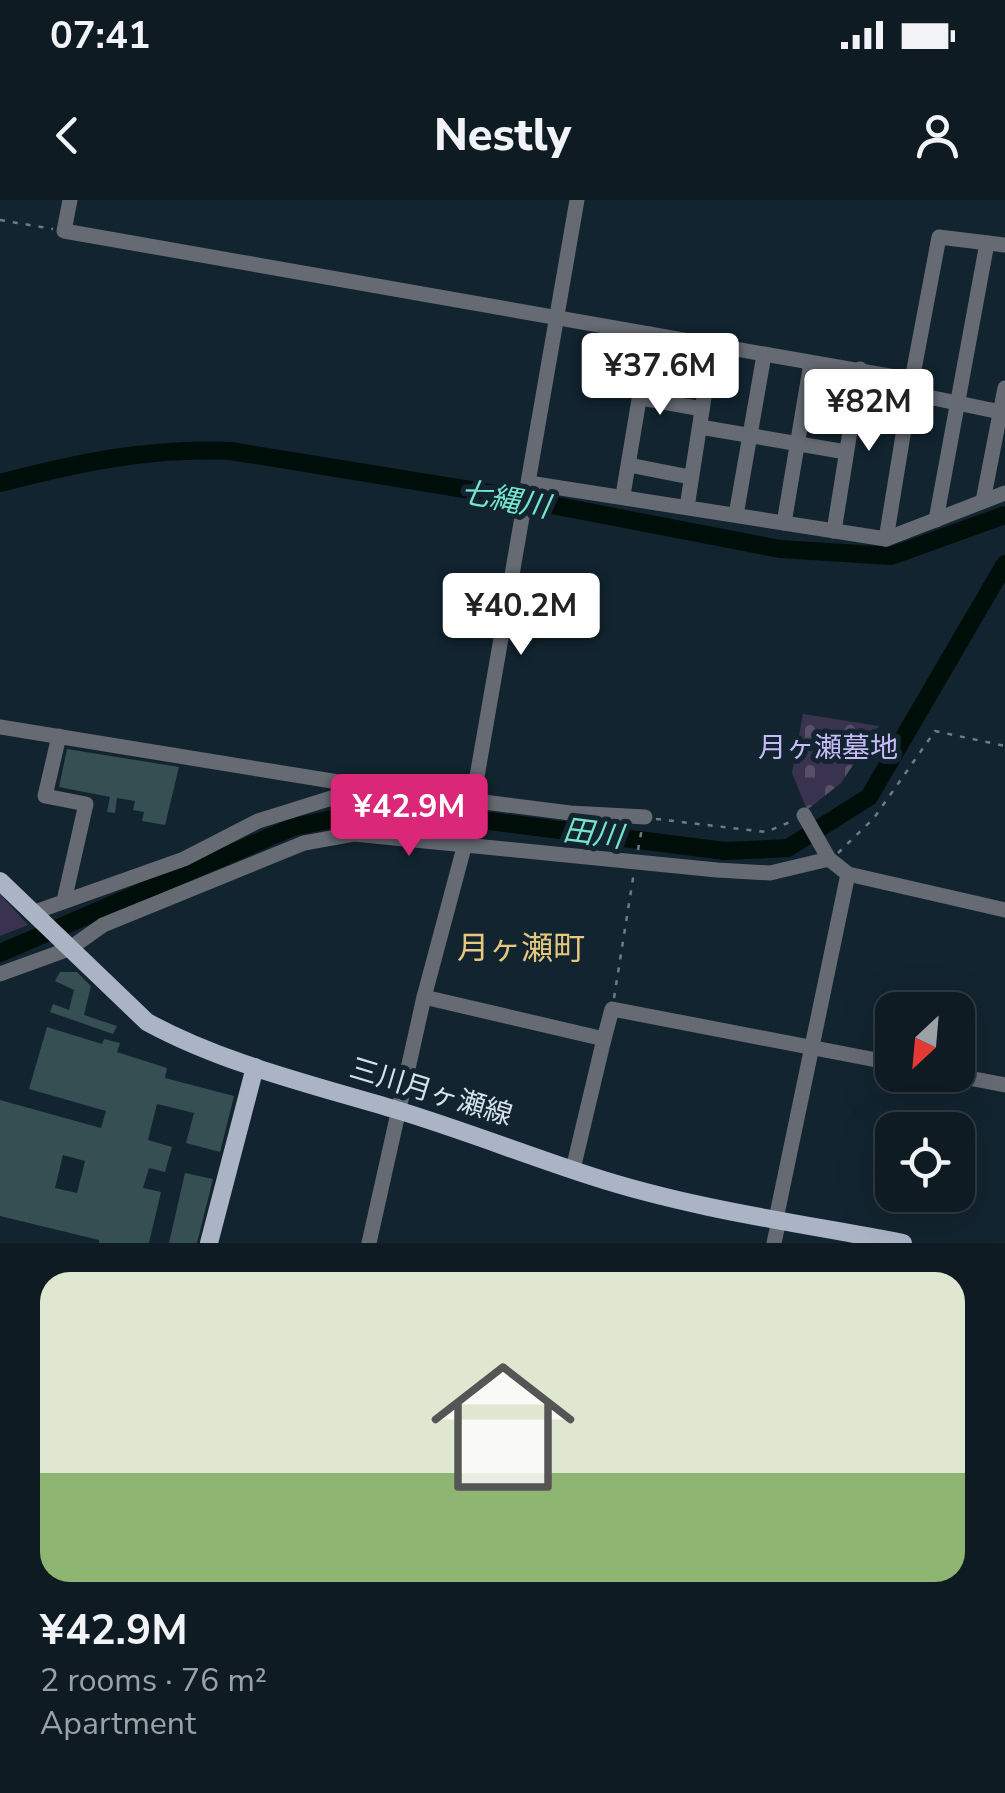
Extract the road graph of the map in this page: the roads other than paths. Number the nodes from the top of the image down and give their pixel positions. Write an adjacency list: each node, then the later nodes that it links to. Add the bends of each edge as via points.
1 (70, 200): 5 (street, via 64,231)
2 (577, 200): 5 (street)
3 (987, 243): 4 (street); 11 (street, via 940,237); 14 (street)
4 (1005, 245)
5 (556, 317): 6 (street); 23 (street)
6 (650, 334): 7 (street); 13 (street)
7 (712, 346): 8 (street); 15 (street)
8 (764, 355): 9 (street); 18 (street)
9 (811, 363): 10 (street); 19 (street)
10 (860, 369): 11 (street); 20 (street)
11 (911, 386): 14 (street); 32 (street)
12 (1005, 388): 16 (street)
13 (641, 398): 15 (street); 21 (street)
14 (957, 404): 16 (street); 29 (street)
15 (702, 409): 17 (street)
16 (1003, 413): 26 (street)
17 (700, 427): 18 (street); 22 (street)
18 (749, 434): 19 (street); 28 (street)
19 (797, 444): 20 (street); 30 (street)
20 (846, 452): 31 (street)
21 (629, 466): 22 (street); 25 (street)
22 (690, 477): 27 (street)
23 (528, 484): 25 (street); 36 (street)
24 (1005, 493): 26 (street)
25 (623, 495): 27 (street)
26 (983, 502): 29 (street)
27 (687, 507): 28 (street)
28 (736, 515): 30 (street)
29 (936, 520): 32 (street)
30 (784, 523): 31 (street)
31 (834, 531): 32 (street)
32 (886, 539)
33 (0, 727): 34 (street)
34 (59, 736): 35 (street); 43 (street, via 45,796 86,804)
35 (367, 787): 36 (street); 43 (street, via 258,821 184,859)
36 (473, 800): 38 (street); 39 (street)
37 (805, 816): 40 (street)
38 (644, 819)
39 (465, 842): 40 (street, via 770,873); 46 (street, via 354,834 304,843); 48 (street)
40 (828, 857): 41 (street)
41 (848, 874): 44 (street); 50 (street)
42 (0, 881): 45 (main road, 三川月ヶ瀬線)
43 (64, 901): 45 (street)
44 (1005, 910)
45 (34, 915): 46 (main road, 三川月ヶ瀬線)
46 (65, 945): 47 (street); 52 (main road, 三川月ヶ瀬線, via 147,1022)
47 (0, 974)
48 (424, 997): 49 (street); 55 (street)
49 (604, 1039): 50 (street, via 612,1009); 56 (street)
50 (813, 1047): 51 (street); 57 (street)
51 (875, 1060)
52 (255, 1067): 55 (main road, 三川月ヶ瀬線); 58 (main road)
53 (975, 1080): 54 (street)
54 (1005, 1086)
55 (398, 1110): 56 (main road, 三川月ヶ瀬線); 59 (street)
56 (573, 1169): 57 (main road, 三川月ヶ瀬線)
57 (778, 1219): 60 (street); 61 (main road, 三川月ヶ瀬線)
58 (209, 1243)
59 (368, 1243)
60 (774, 1243)
61 (903, 1243)

